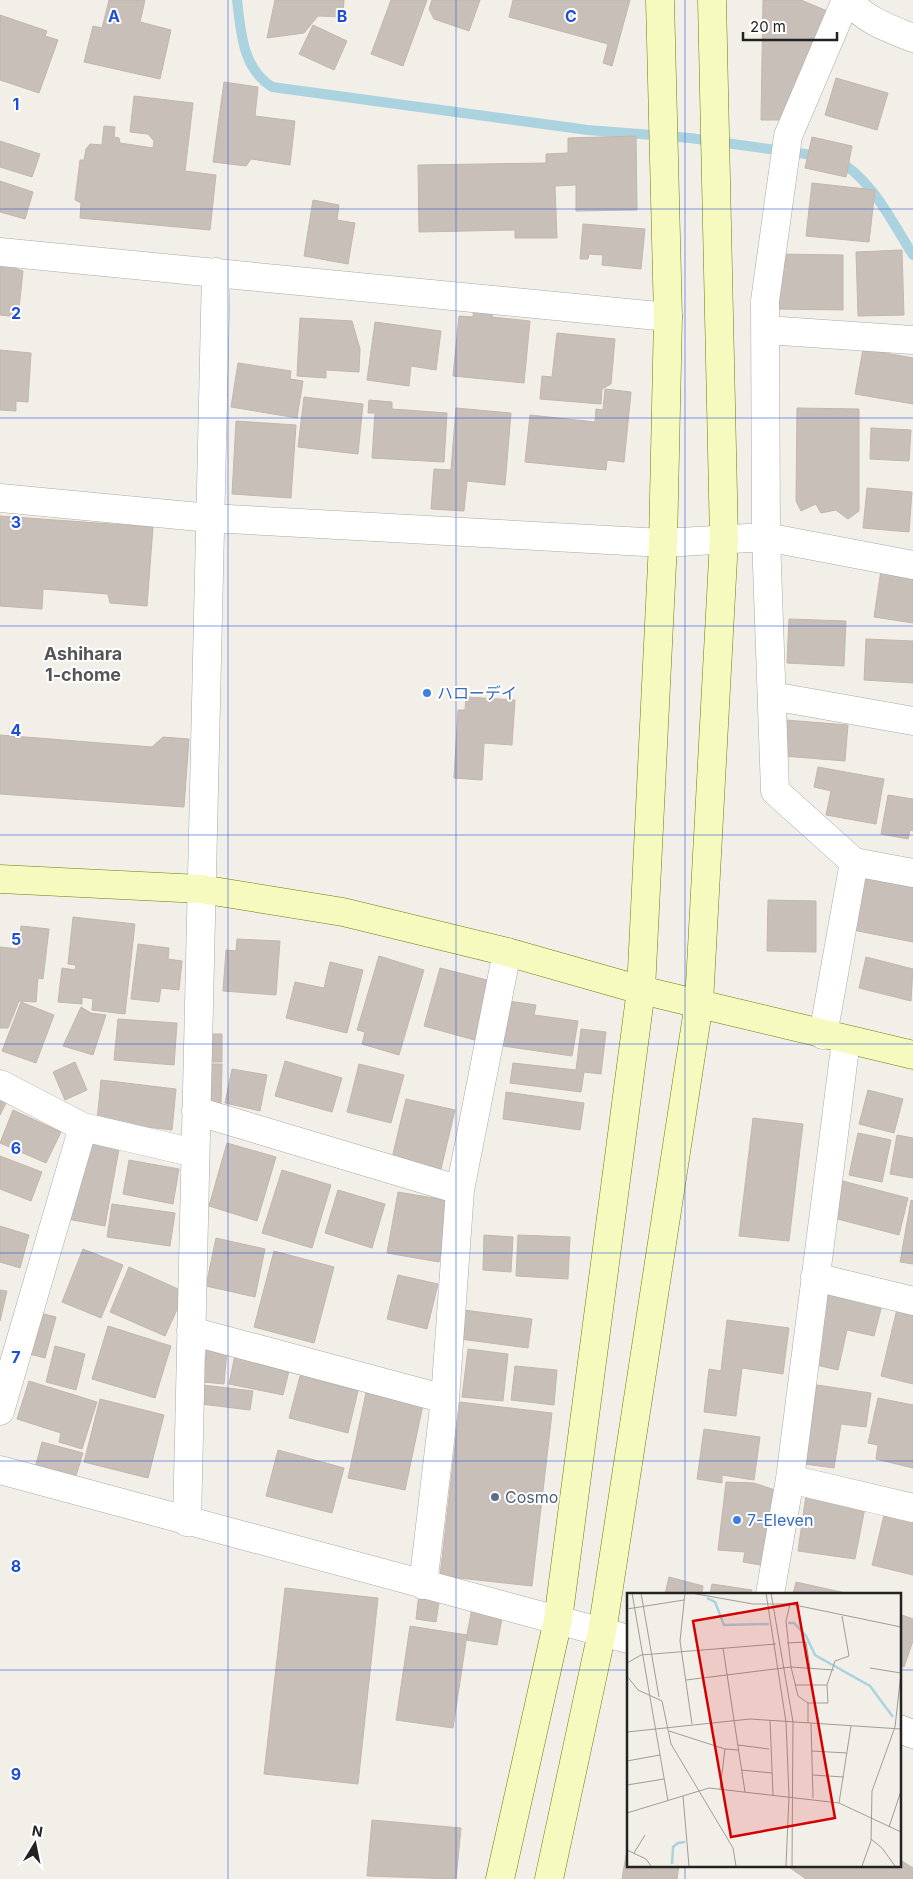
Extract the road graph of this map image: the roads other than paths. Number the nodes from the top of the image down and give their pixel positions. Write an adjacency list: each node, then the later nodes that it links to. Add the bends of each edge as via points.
1 (660, 0): 7 (street)
2 (712, 0): 13 (street)
3 (856, 4): 4 (street, via 881,26); 8 (street, via 788,136 766,301)
4 (913, 38)
5 (0, 252): 6 (street)
6 (216, 272): 7 (street); 11 (street)
7 (668, 317): 14 (street)
8 (766, 330): 9 (street); 12 (street)
9 (913, 340)
10 (0, 498): 11 (street)
11 (210, 518): 14 (street); 21 (street)
12 (766, 537): 13 (street); 15 (street); 16 (street)
13 (724, 540): 14 (street); 24 (street)
14 (663, 543): 23 (street)
15 (913, 565)
16 (772, 696): 17 (street); 18 (street, via 775,791)
17 (913, 721)
18 (854, 862): 19 (street); 25 (street)
19 (913, 873)
20 (0, 878): 21 (street)
21 (200, 889): 22 (street, via 343,912); 28 (street)
22 (507, 952): 23 (street); 31 (street)
23 (641, 990): 24 (street); 43 (street)
24 (700, 1003): 25 (street); 44 (street)
25 (835, 1037): 26 (street); 32 (street)
26 (913, 1055)
27 (0, 1084): 29 (street)
28 (196, 1111): 30 (street); 31 (street)
29 (83, 1127): 30 (street); 36 (street)
30 (195, 1153): 34 (street)
31 (460, 1190): 35 (street)
32 (815, 1277): 33 (street); 38 (street)
33 (913, 1300)
34 (192, 1331): 35 (street); 40 (street)
35 (445, 1399): 41 (street)
36 (0, 1411)
37 (0, 1470): 40 (street)
38 (790, 1480): 39 (street); 42 (street)
39 (913, 1508)
40 (187, 1522): 41 (street)
41 (423, 1585): 43 (street)
42 (770, 1593)
43 (558, 1620): 44 (street); 48 (street)
44 (602, 1632): 45 (street); 49 (street)
45 (627, 1639)
46 (900, 1729): 47 (street)
47 (913, 1734)
48 (500, 1879)
49 (549, 1879)

